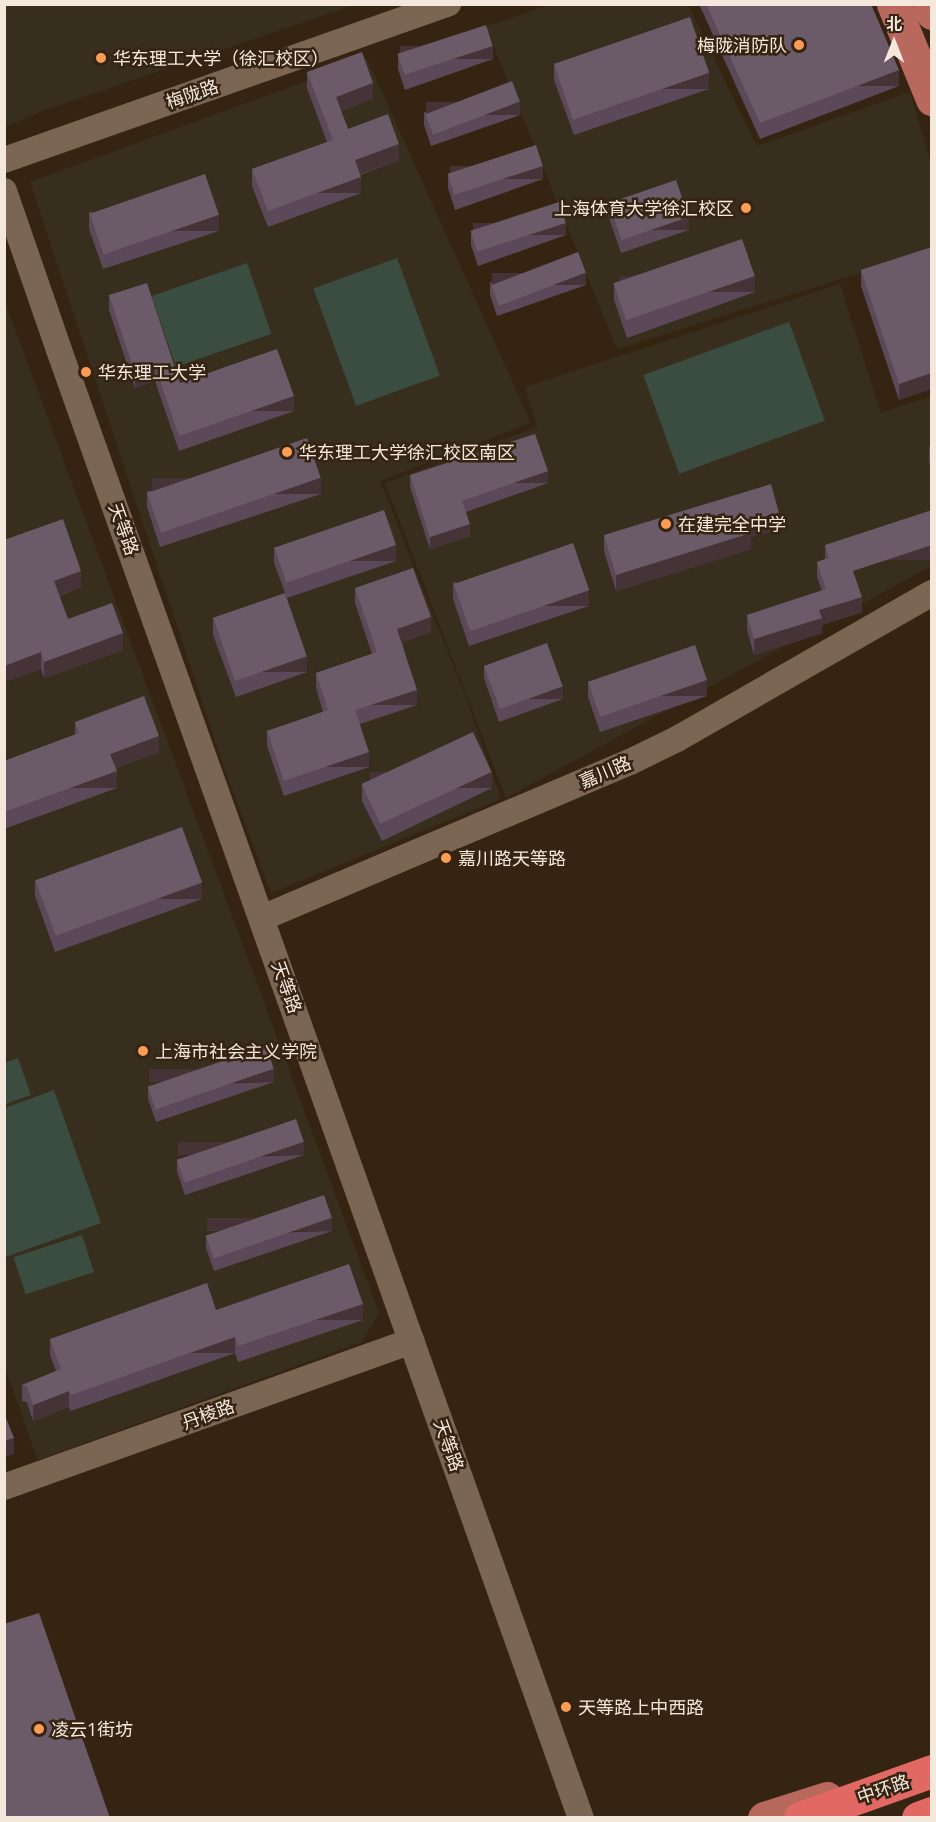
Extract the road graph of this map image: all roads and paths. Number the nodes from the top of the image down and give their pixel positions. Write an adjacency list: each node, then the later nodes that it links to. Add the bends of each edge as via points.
1 (893, 4): 5 (main road)
2 (928, 4): 4 (main road)
3 (421, 9): 6 (street, 梅陇路)
4 (932, 13)
5 (932, 99)
6 (4, 160)
7 (4, 191): 9 (street, 天等路)
8 (932, 593): 9 (street, 嘉川路, via 630,762)
9 (262, 918): 10 (street, 天等路)
10 (412, 1341): 11 (street, 丹棱路); 15 (street, 天等路)
11 (4, 1487)
12 (932, 1764): 16 (main road)
13 (932, 1771): 17 (highway, 中环路)
14 (932, 1813): 18 (highway)
15 (581, 1818)
16 (764, 1818)
17 (800, 1818)
18 (918, 1818)

